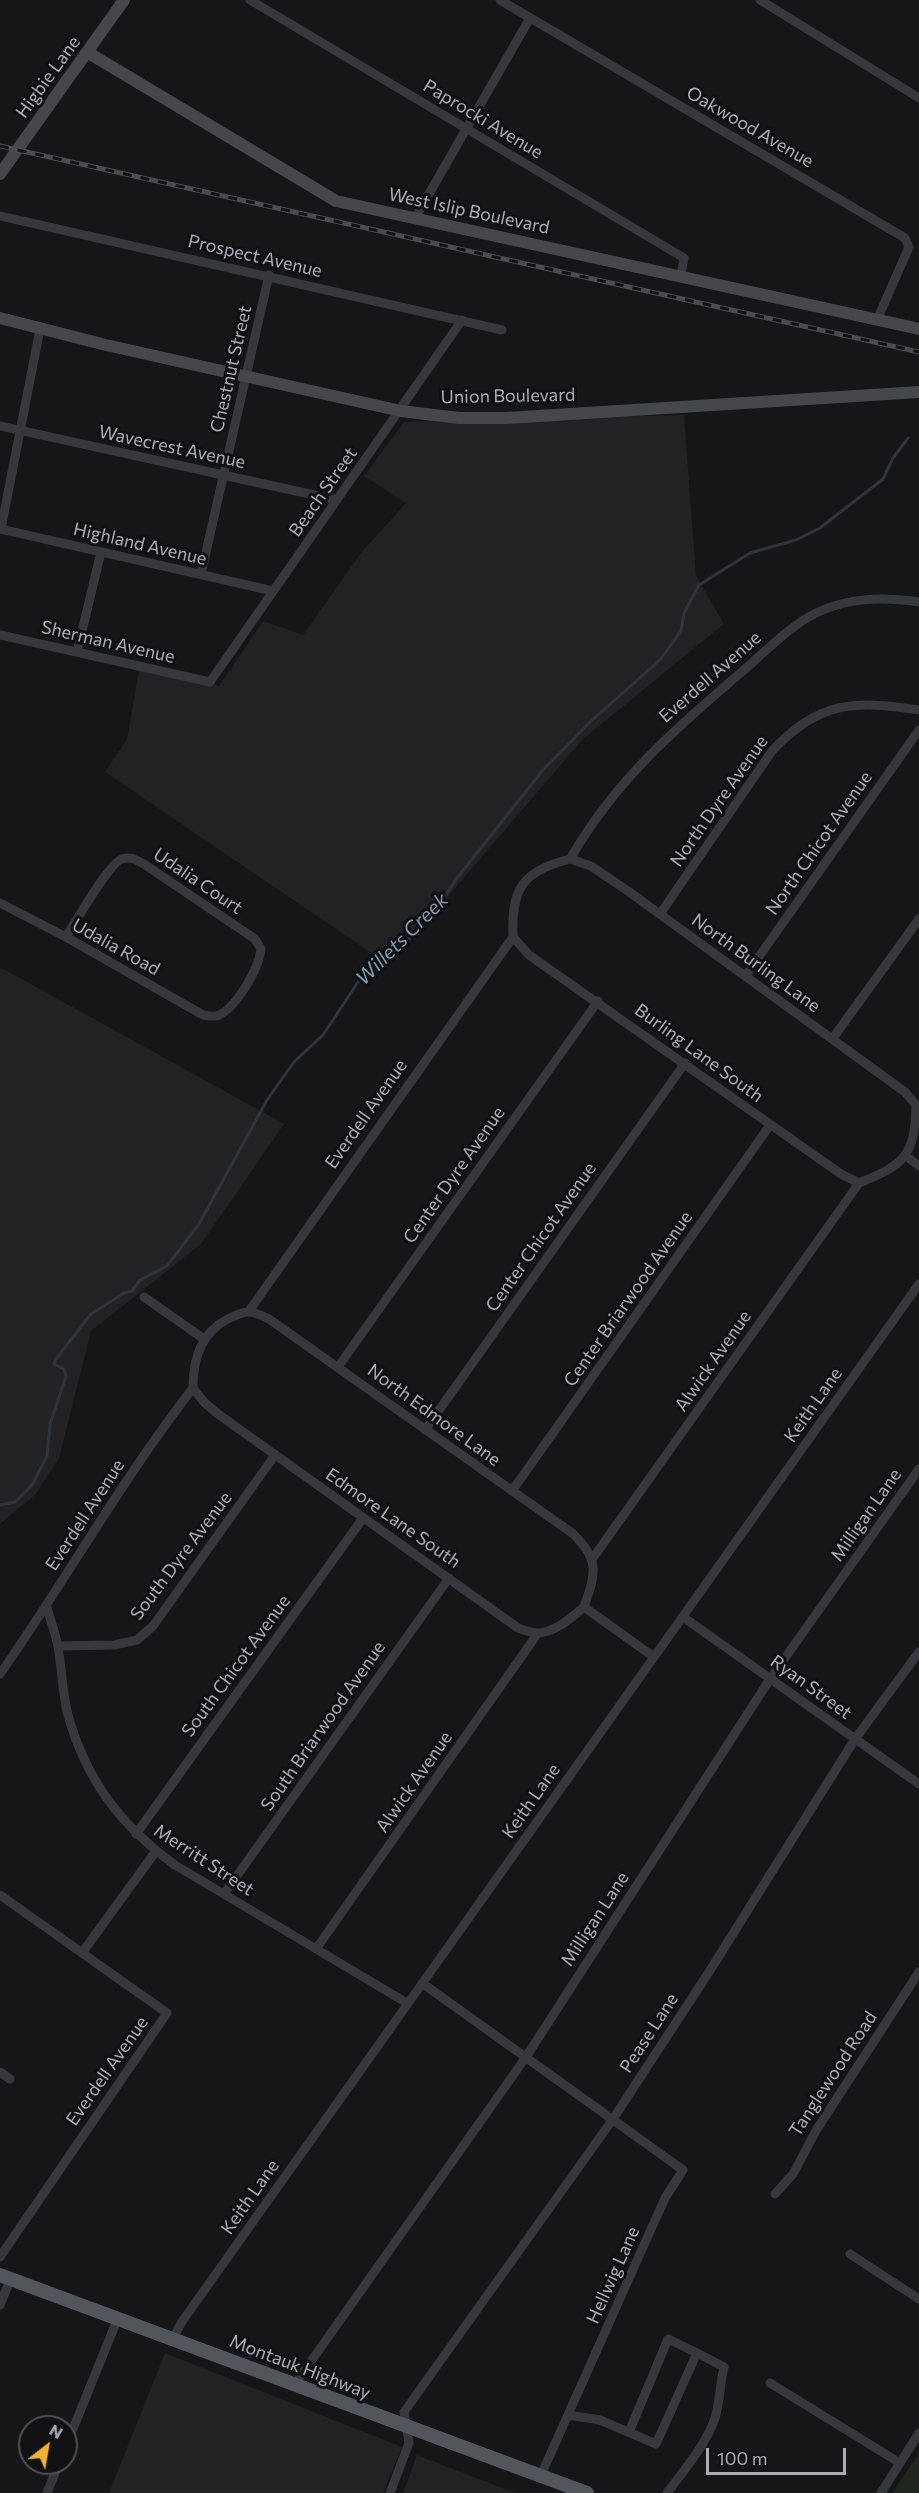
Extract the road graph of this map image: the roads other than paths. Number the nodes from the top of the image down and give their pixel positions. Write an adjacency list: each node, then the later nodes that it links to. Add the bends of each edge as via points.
1 (124, 0): 6 (main road, Higbie Lane)
2 (250, 0): 8 (street, Paprocki Avenue)
3 (500, 0): 5 (street, Oakwood Avenue)
4 (760, 0): 7 (street)
5 (530, 18): 8 (street); 16 (street, Oakwood Avenue, via 905,238 909,247)
6 (87, 52): 9 (main road, Higbie Lane); 11 (main road, West Islip Boulevard, via 336,201)
7 (919, 98)
8 (467, 128): 11 (street); 13 (street, Paprocki Avenue, via 684,258)
9 (0, 174)
10 (0, 216): 12 (street, Prospect Avenue)
11 (415, 218): 13 (main road, West Islip Boulevard)
12 (269, 275): 15 (street, Prospect Avenue); 20 (street, Chestnut Street)
13 (681, 275): 16 (main road, West Islip Boulevard)
14 (0, 318): 17 (main road, Union Boulevard)
15 (462, 320): 19 (street, Prospect Avenue); 22 (street, Beach Street)
16 (877, 320): 18 (main road, West Islip Boulevard)
17 (40, 329): 20 (main road, Union Boulevard); 24 (street)
18 (919, 329)
19 (502, 330)
20 (247, 375): 22 (main road, Union Boulevard); 25 (street, Chestnut Street)
21 (919, 392): 22 (main road, Union Boulevard, via 507,418 459,418)
22 (401, 411): 26 (street, Beach Street)
23 (0, 426): 24 (street, Wavecrest Avenue)
24 (19, 430): 25 (street, Wavecrest Avenue); 27 (street)
25 (224, 474): 26 (street, Wavecrest Avenue); 29 (street, Chestnut Street)
26 (337, 500): 30 (street, Beach Street)
27 (1, 529): 28 (street, Highland Avenue)
28 (101, 552): 29 (street, Highland Avenue); 33 (street)
29 (201, 574): 30 (street, Highland Avenue)
30 (273, 591): 34 (street, Beach Street)
31 (919, 602): 37 (street, Everdell Avenue, via 858,600 815,613 789,631 669,734 624,780)
32 (0, 635): 33 (street, Sherman Avenue)
33 (77, 652): 34 (street, Sherman Avenue)
34 (210, 682)
35 (919, 710): 39 (street, North Dyre Avenue, via 862,704 835,708 790,732 772,751)
36 (919, 730): 43 (street, North Chicot Avenue)
37 (570, 859): 39 (street, North Burling Lane, via 591,866); 42 (street, via 538,870 523,881 516,894)
38 (0, 903): 41 (street, Udalia Road)
39 (660, 914): 43 (street, North Burling Lane)
40 (919, 919): 46 (street)
41 (66, 937): 45 (street, Udalia Road, via 203,1016); 45 (street, Udalia Court, via 119,860 130,858 144,864 255,939 261,949 255,969 230,1008)
42 (513, 937): 44 (street, Burling Lane South, via 530,955); 55 (street, Everdell Avenue)
43 (746, 975): 46 (street, North Burling Lane)
44 (598, 1001): 47 (street, Burling Lane South); 57 (street, Center Dyre Avenue)
45 (216, 1017)
46 (833, 1038): 48 (street, North Burling Lane)
47 (685, 1063): 49 (street, Burling Lane South); 59 (street, Center Chicot Avenue)
48 (918, 1103): 50 (street, North Burling Lane, via 916,1131)
49 (770, 1125): 52 (street, Burling Lane South); 62 (street, Center Briarwood Avenue)
50 (906, 1156): 51 (street); 52 (street, via 893,1168)
51 (919, 1166)
52 (859, 1183): 64 (street, Alwick Avenue)
53 (919, 1284): 68 (street, Keith Lane)
54 (144, 1297): 56 (street)
55 (249, 1311): 56 (street, via 218,1325); 57 (street, North Edmore Lane, via 269,1319)
56 (204, 1339): 58 (street, Everdell Avenue, via 193,1367)
57 (338, 1367): 59 (street, North Edmore Lane)
58 (193, 1388): 60 (street, Edmore Lane South, via 204,1402); 66 (street, Everdell Avenue, via 105,1510)
59 (425, 1430): 62 (street, North Edmore Lane)
60 (275, 1455): 63 (street, Edmore Lane South); 70 (street, South Dyre Avenue, via 153,1626 137,1640 114,1645)
61 (919, 1468): 74 (street, Milligan Lane)
62 (512, 1491): 64 (street, North Edmore Lane, via 572,1533)
63 (363, 1518): 65 (street, Edmore Lane South); 77 (street, South Chicot Avenue)
64 (593, 1558): 67 (street, via 591,1587)
65 (449, 1578): 69 (street, Edmore Lane South, via 518,1628); 79 (street, South Briarwood Avenue)
66 (46, 1607): 70 (street, Merritt Street); 73 (street, Everdell Avenue)
67 (584, 1607): 69 (street, via 564,1623); 72 (street)
68 (683, 1617): 72 (street, Keith Lane); 74 (street, Ryan Street)
69 (538, 1633): 81 (street, Alwick Avenue)
70 (58, 1646): 77 (street, Merritt Street, via 67,1714 78,1745 102,1791)
71 (919, 1652): 75 (street, Pease Lane)
72 (654, 1657): 84 (street, Keith Lane)
73 (0, 1674)
74 (770, 1678): 75 (street, Ryan Street); 86 (street, Milligan Lane)
75 (855, 1740): 76 (street, Ryan Street); 89 (street, Pease Lane)
76 (919, 1784)
77 (136, 1834): 78 (street, Merritt Street)
78 (156, 1851): 79 (street, Merritt Street); 82 (street)
79 (224, 1894): 81 (street, Merritt Street)
80 (0, 1895): 82 (street, Everdell Avenue)
81 (316, 1949): 85 (street, Merritt Street)
82 (82, 1953): 92 (street, Everdell Avenue, via 167,2013)
83 (919, 1972): 90 (street, Tanglewood Road, via 817,2129 793,2174)
84 (422, 1983): 85 (street, Keith Lane); 86 (street)
85 (407, 2003): 97 (street, Keith Lane)
86 (526, 2057): 89 (street); 100 (street, Milligan Lane)
87 (0, 2072): 88 (street)
88 (10, 2079)
89 (613, 2119): 101 (street, Hellwig Lane, via 683,2169 665,2198); 103 (street, Pease Lane, via 404,2412)
90 (776, 2194)
91 (850, 2254): 94 (street)
92 (0, 2257)
93 (6, 2277): 95 (street); 96 (main road, Montauk Highway)
94 (918, 2295)
95 (0, 2305)
96 (118, 2318): 97 (main road, Montauk Highway); 102 (street)
97 (173, 2339): 100 (main road, Montauk Highway)
98 (697, 2353): 104 (street, via 656,2444); 104 (street, via 668,2339); 112 (street, via 724,2367 716,2415)
99 (770, 2383): 106 (street)
100 (295, 2384): 103 (main road, Montauk Highway)
101 (568, 2415): 104 (street, via 600,2420); 108 (street, Hellwig Lane)
102 (78, 2416)
103 (408, 2428): 108 (main road, Montauk Highway); 110 (street, Pease Lane, via 409,2443)
104 (629, 2432)
105 (919, 2433): 106 (street)
106 (900, 2463): 113 (street)
107 (54, 2475): 109 (street)
108 (541, 2475): 111 (main road, Montauk Highway)
109 (47, 2493)
110 (390, 2493)
111 (587, 2493)
112 (667, 2493)
113 (881, 2493)

